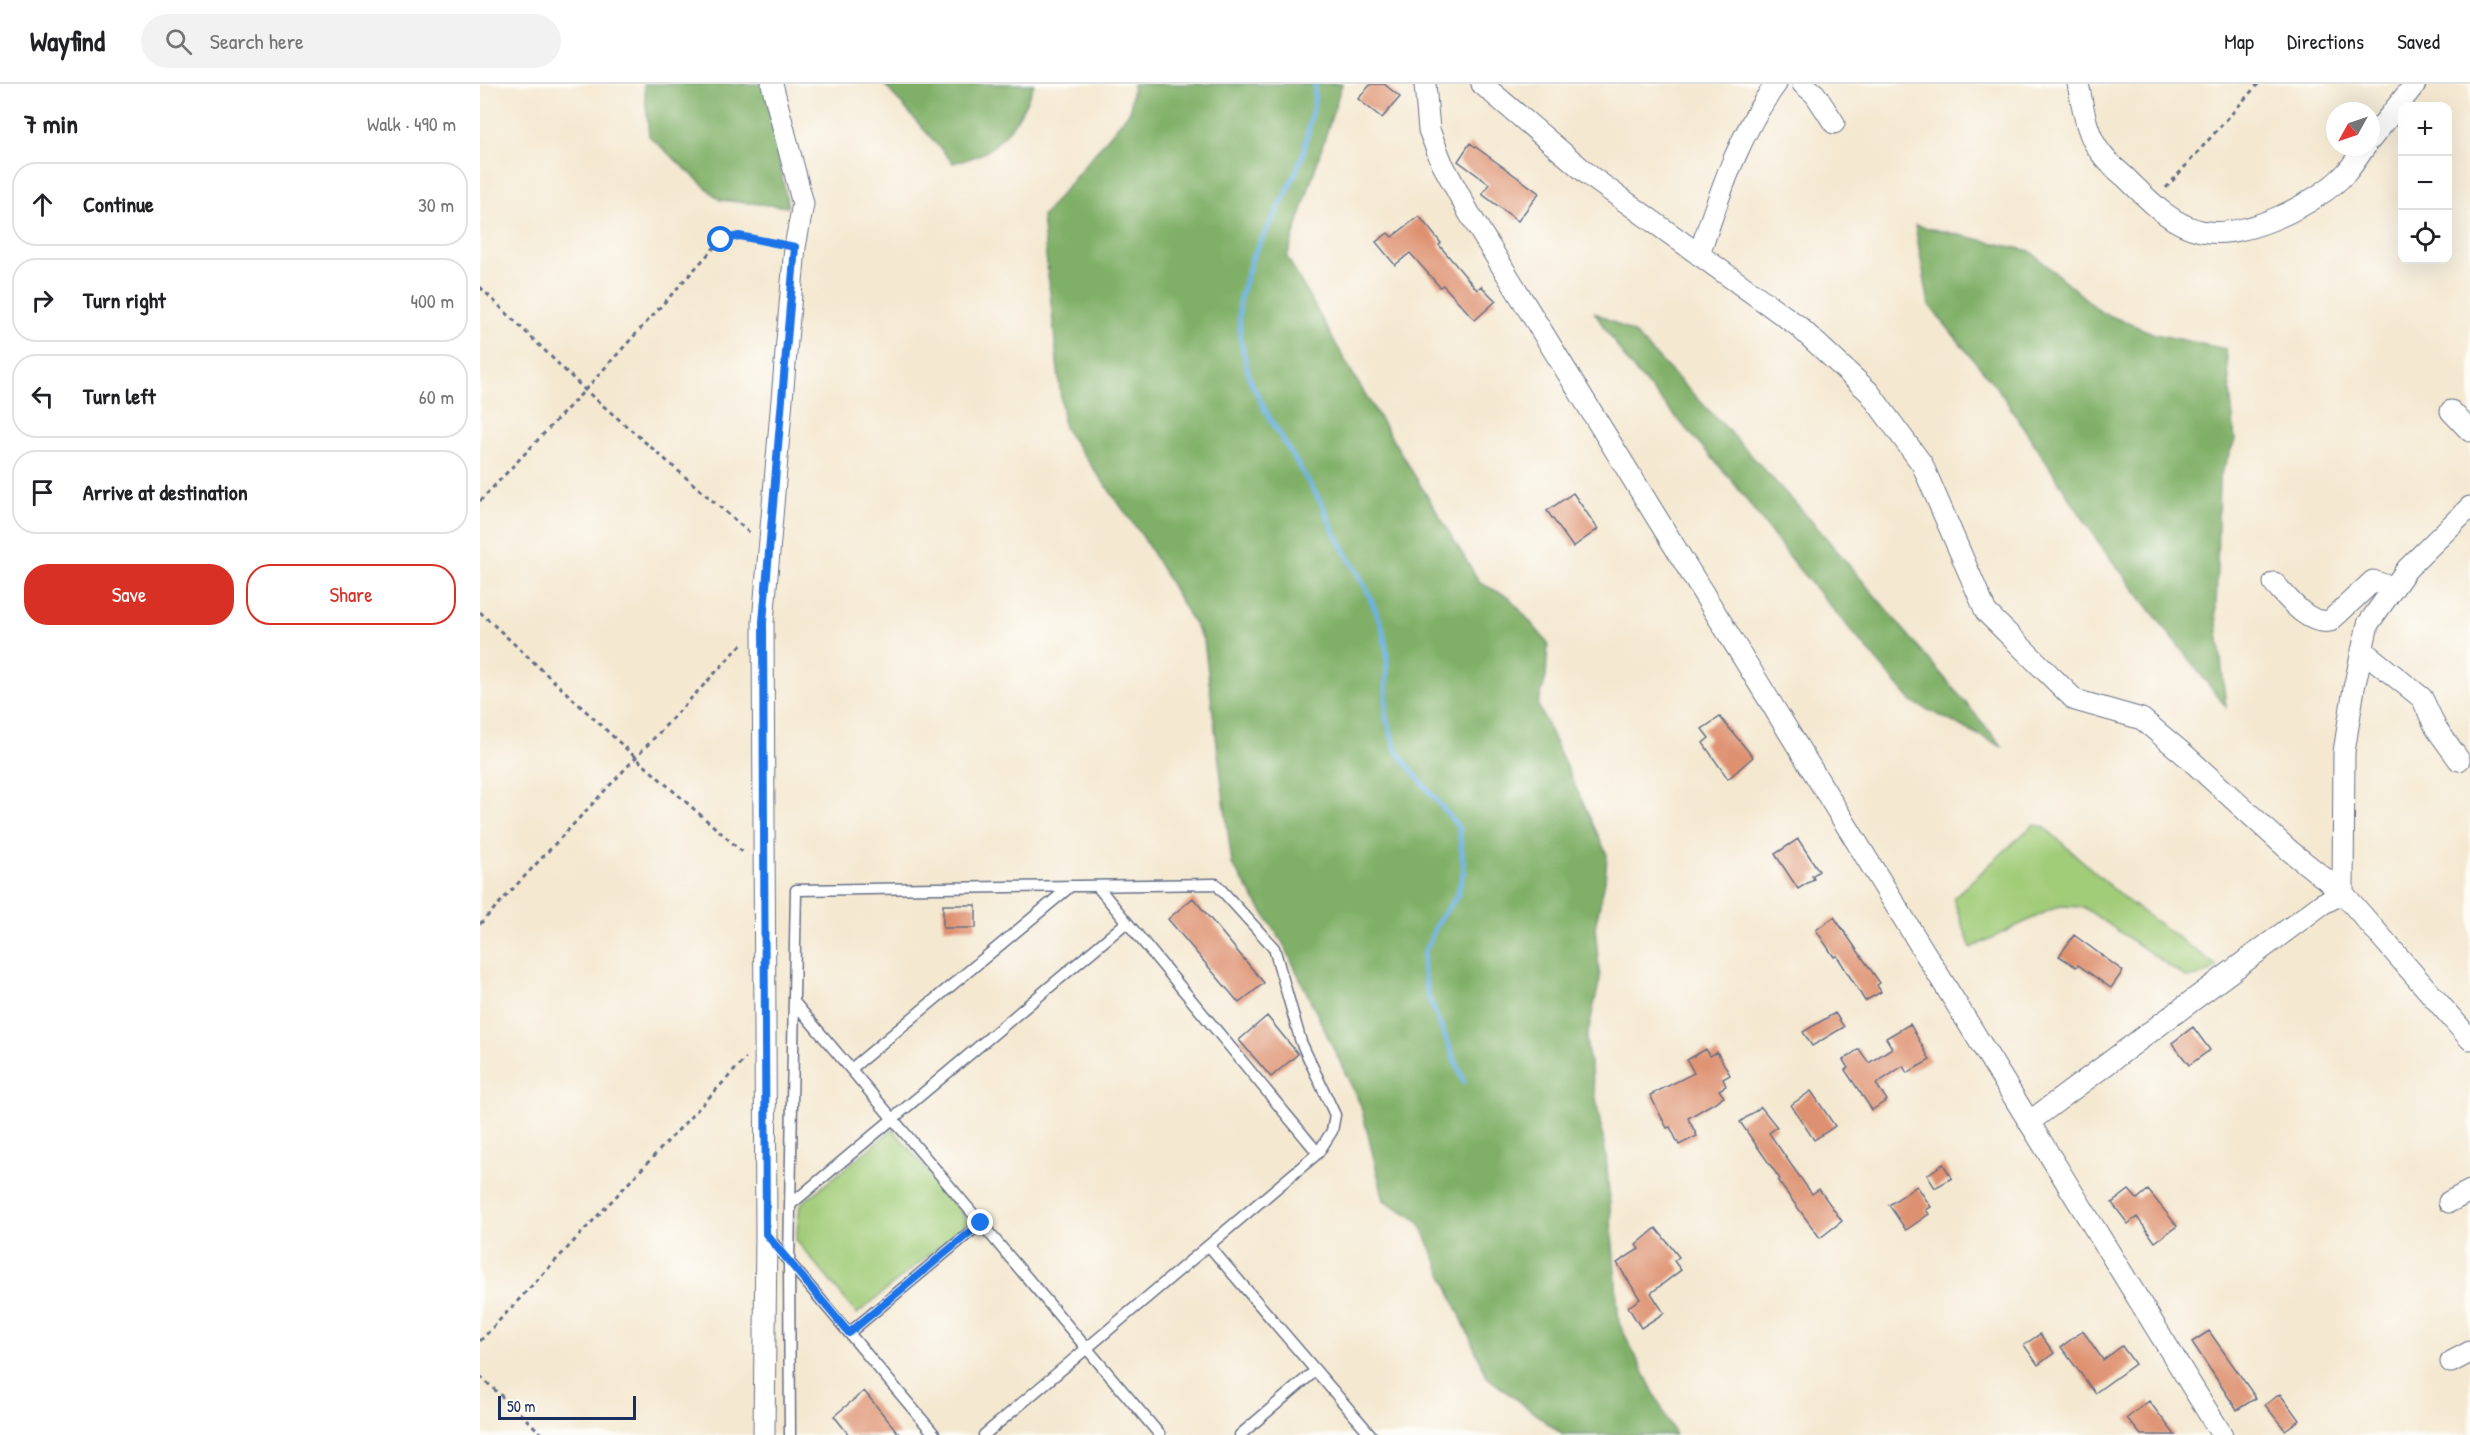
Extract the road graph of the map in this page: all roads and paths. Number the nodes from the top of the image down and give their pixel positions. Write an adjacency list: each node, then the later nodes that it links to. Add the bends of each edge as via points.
1 (772, 84): 14 (street, via 802,204)
2 (1443, 84): 9 (street)
3 (1482, 84): 15 (street, via 1590,177)
4 (1776, 84): 15 (street, via 1726,174)
5 (1803, 84): 10 (street, via 1815,94)
6 (2078, 84): 13 (street, via 2088,126 2100,153)
7 (2258, 84): 13 (path)
8 (2415, 84): 11 (street)
9 (1426, 91): 41 (street, via 1429,130 1468,213)
10 (1834, 123)
11 (2380, 128)
12 (2358, 156): 13 (street, via 2345,174 2309,201 2257,226 2224,233 2200,231 2168,217)
13 (2152, 203)
14 (795, 247): 17 (path, via 739,236 721,240); 22 (street)
15 (1699, 255): 33 (street, via 1798,326 1869,392 1923,464 1986,612 1994,620 2075,700 2142,719 2290,851)
16 (480, 287): 17 (path)
17 (585, 390): 20 (path); 22 (path)
18 (2451, 411): 19 (street)
19 (2470, 431)
20 (480, 501)
21 (2470, 507): 24 (street, via 2407,569)
22 (768, 548): 26 (street)
23 (2274, 583): 24 (street, via 2299,610 2321,623 2330,621 2373,581)
24 (2394, 588): 27 (street, via 2368,624)
25 (480, 612): 28 (path)
26 (763, 622): 28 (path); 30 (street)
27 (2362, 650): 29 (street, via 2422,698 2436,728); 33 (street, via 2344,752)
28 (636, 758): 30 (path); 35 (path)
29 (2459, 760)
30 (765, 872): 37 (street)
31 (1071, 886): 32 (lane); 36 (lane, via 796,890); 39 (lane)
32 (1097, 886): 34 (lane); 42 (lane, via 1216,884 1274,948 1301,1042 1335,1115 1332,1131)
33 (2343, 892): 38 (street); 41 (street)
34 (1127, 922): 40 (lane); 42 (lane)
35 (480, 924)
36 (794, 1002): 39 (lane); 45 (lane)
37 (764, 1038): 47 (street); 51 (path)
38 (2470, 1039)
39 (851, 1069): 40 (lane)
40 (892, 1118): 45 (lane); 46 (lane)
41 (2029, 1122): 63 (street)
42 (1318, 1153): 48 (lane)
43 (2470, 1191): 44 (street)
44 (2449, 1202)
45 (790, 1205): 49 (lane)
46 (981, 1223): 50 (lane); 52 (lane)
47 (766, 1234): 49 (lane); 56 (street)
48 (1209, 1246): 52 (lane); 53 (lane)
49 (789, 1262): 50 (lane); 57 (lane)
50 (849, 1333): 58 (lane)
51 (480, 1341)
52 (1087, 1349): 59 (lane); 60 (lane)
53 (1316, 1371): 61 (lane); 62 (lane)
54 (480, 1376): 55 (path)
55 (543, 1435)
56 (764, 1435)
57 (790, 1435)
58 (935, 1435)
59 (984, 1435)
60 (1160, 1435)
61 (1239, 1435)
62 (1371, 1435)
63 (2222, 1435)

